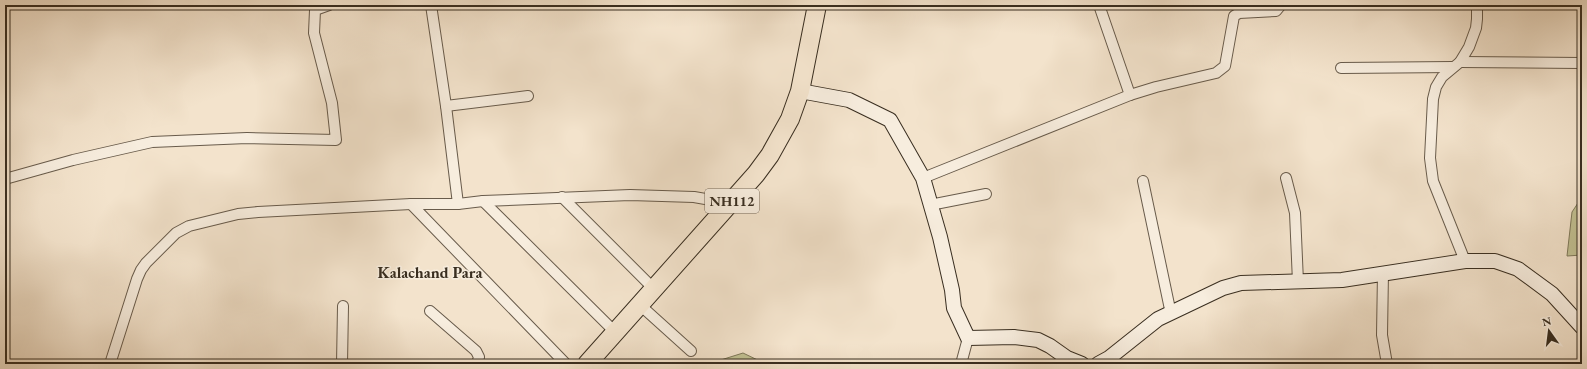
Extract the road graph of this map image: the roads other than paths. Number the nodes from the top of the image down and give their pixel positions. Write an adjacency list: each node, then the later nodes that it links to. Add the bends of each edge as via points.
1 (329, 5): 15 (street, via 315,10 314,33 332,103 336,140 247,138 152,142)
2 (431, 5): 14 (street)
3 (817, 5): 11 (highway, NH112)
4 (1099, 5): 12 (street)
5 (1281, 5): 7 (street, via 1276,11)
6 (1477, 5): 9 (street, via 1476,28 1469,47)
7 (1257, 8): 12 (street, via 1234,16 1225,66 1216,73)
8 (1582, 63): 9 (street)
9 (1456, 64): 10 (street); 26 (street, via 1442,77 1436,87 1430,158 1433,181)
10 (1341, 68)
11 (800, 92): 16 (street, via 849,100 890,120); 25 (highway, NH112, via 790,119 770,155)
12 (1130, 94): 16 (street)
13 (528, 96): 14 (street)
14 (446, 106): 23 (street)
15 (5, 178)
16 (923, 178): 24 (street)
17 (1286, 178): 28 (street, via 1295,214)
18 (1143, 181): 33 (street)
19 (986, 194): 24 (street)
20 (562, 197): 21 (street); 25 (street, via 658,195 704,198); 29 (street)
21 (483, 201): 23 (street); 35 (street)
22 (411, 204): 23 (street); 39 (street, via 243,214 182,229 141,270); 42 (street)
23 (458, 204)
24 (930, 205): 36 (street, via 950,282 954,308)
25 (727, 206): 29 (highway, NH112)
26 (1465, 260): 27 (street); 34 (street, via 1495,261 1518,269 1552,294)
27 (1383, 272): 28 (street, via 1342,280); 47 (street, via 1382,335)
28 (1298, 282): 33 (street, via 1241,283 1223,288)
29 (654, 289): 30 (highway, NH112)
30 (640, 305): 35 (highway, NH112); 37 (street)
31 (343, 306): 40 (street)
32 (430, 310): 41 (street, via 476,352 479,357)
33 (1171, 314): 46 (street, via 1158,319)
34 (1582, 327)
35 (615, 332): 43 (highway, NH112)
36 (968, 338): 38 (street, via 1014,337 1038,340 1050,346); 44 (street)
37 (691, 351)
38 (1067, 361): 45 (street)
39 (110, 364)
40 (342, 364)
41 (477, 364)
42 (566, 364)
43 (587, 364)
44 (961, 364)
45 (1082, 364)
46 (1098, 364)
47 (1387, 364)

